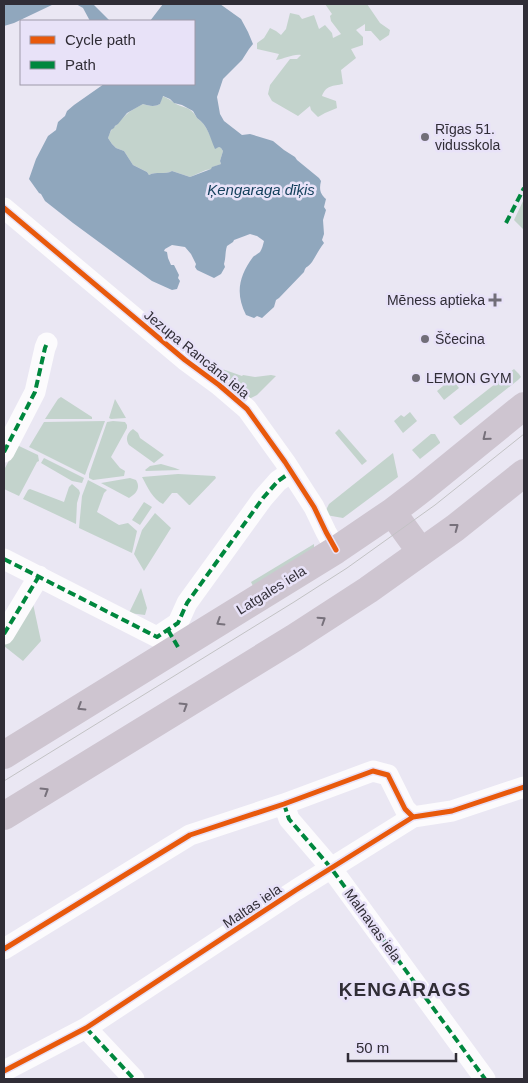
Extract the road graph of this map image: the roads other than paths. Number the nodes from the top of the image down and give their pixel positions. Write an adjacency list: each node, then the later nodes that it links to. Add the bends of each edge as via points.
1 (4, 208): 5 (street, Jezupa Rancāna iela, via 247,409)
2 (47, 344): 4 (street, via 35,392)
3 (524, 406): 7 (highway, Latgales iela, one-way to 7)
4 (4, 452)
5 (291, 472): 8 (street, Jezupa Rancāna iela); 13 (street, via 263,498 187,603)
6 (524, 473): 9 (highway, one-way to 6)
7 (392, 512): 8 (highway, Latgales iela); 9 (highway)
8 (336, 550): 13 (highway, Latgales iela, one-way to 13)
9 (421, 552): 17 (highway, one-way to 9, via 294,638)
10 (4, 558): 11 (street)
11 (39, 576): 12 (street); 13 (street, via 157,637)
12 (4, 634)
13 (173, 639): 14 (highway, Latgales iela, one-way to 14)
14 (4, 755)
15 (524, 787): 18 (street, Maltas iela, via 452,811)
16 (284, 804): 18 (street, via 374,771 388,775 405,809); 19 (street, Malnavas iela, via 289,819); 20 (street, via 190,835)
17 (4, 816)
18 (413, 817): 19 (street, Maltas iela)
19 (331, 868): 21 (street, Maltas iela); 24 (street, Malnavas iela)
20 (4, 949)
21 (86, 1028): 22 (street, Maltas iela); 23 (street)
22 (4, 1071)
23 (134, 1079)
24 (485, 1079)

